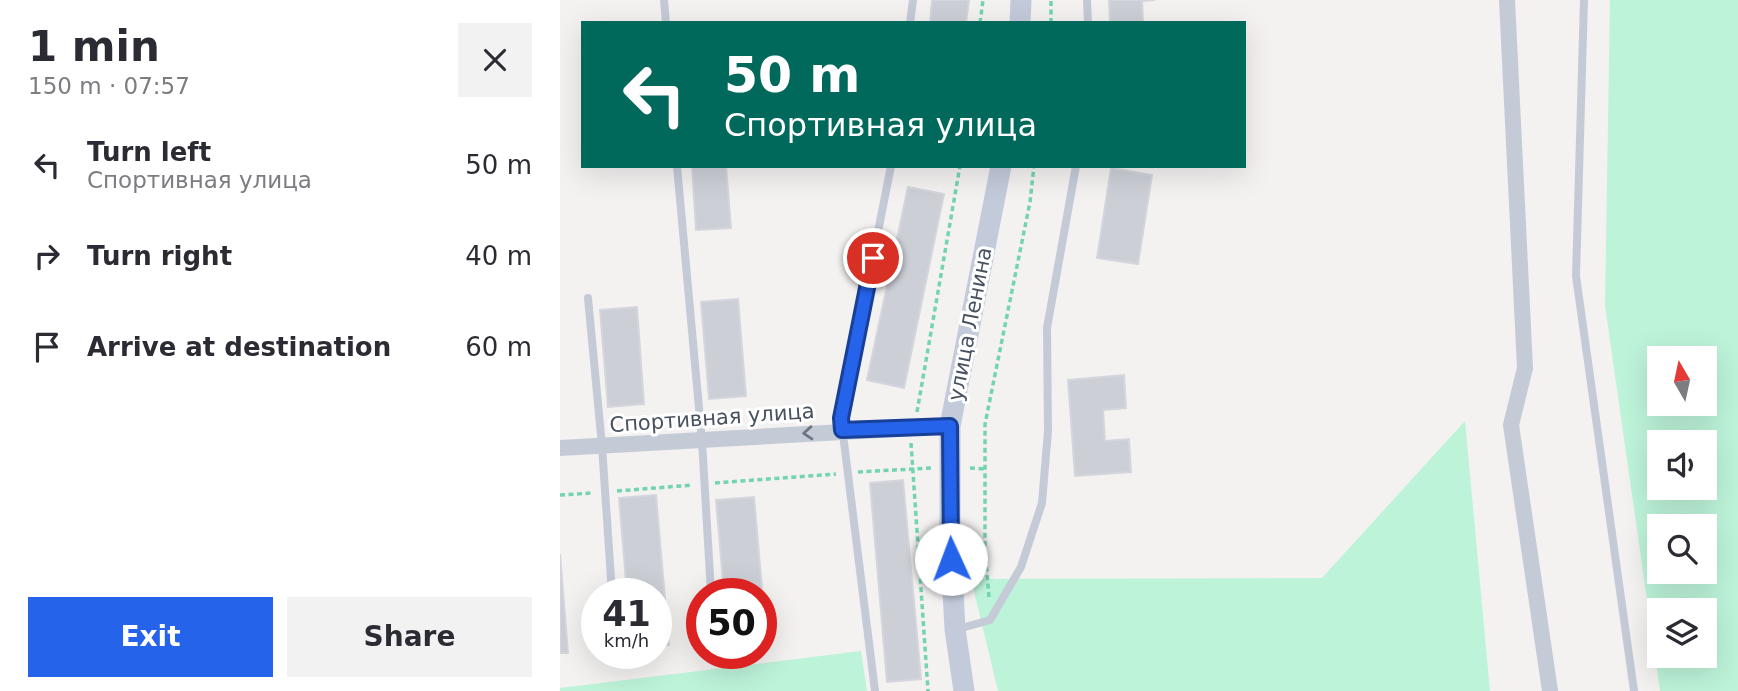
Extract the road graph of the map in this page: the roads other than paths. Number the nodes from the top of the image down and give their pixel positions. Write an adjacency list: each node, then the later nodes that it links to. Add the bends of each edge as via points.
1 (664, 0): 7 (lane)
2 (913, 0): 8 (lane)
3 (1021, 0): 9 (main road)
4 (1087, 0): 10 (lane)
5 (1507, 0): 26 (street, via 1525,368 1511,425)
6 (1584, 0): 27 (lane, via 1576,276)
7 (666, 21)
8 (910, 21)
9 (1020, 21)
10 (1088, 21)
11 (677, 168): 18 (lane)
12 (891, 168): 17 (lane)
13 (1001, 168): 16 (main road, улица Ленина)
14 (1076, 168): 23 (lane, via 1047,328 1048,431 1042,503 1021,567 990,620)
15 (588, 298): 19 (lane)
16 (950, 426): 17 (street, Спортивная улица); 23 (main road, улица Ленина)
17 (842, 430): 18 (street, Спортивная улица, one-way to 18); 24 (lane)
18 (702, 441): 19 (street, Спортивная улица); 22 (lane)
19 (602, 446): 20 (street, Спортивная улица); 21 (lane)
20 (560, 448)
21 (610, 578)
22 (710, 578)
23 (955, 629): 25 (main road, улица Ленина)
24 (875, 691)
25 (964, 691)
26 (1550, 691)
27 (1634, 691)

